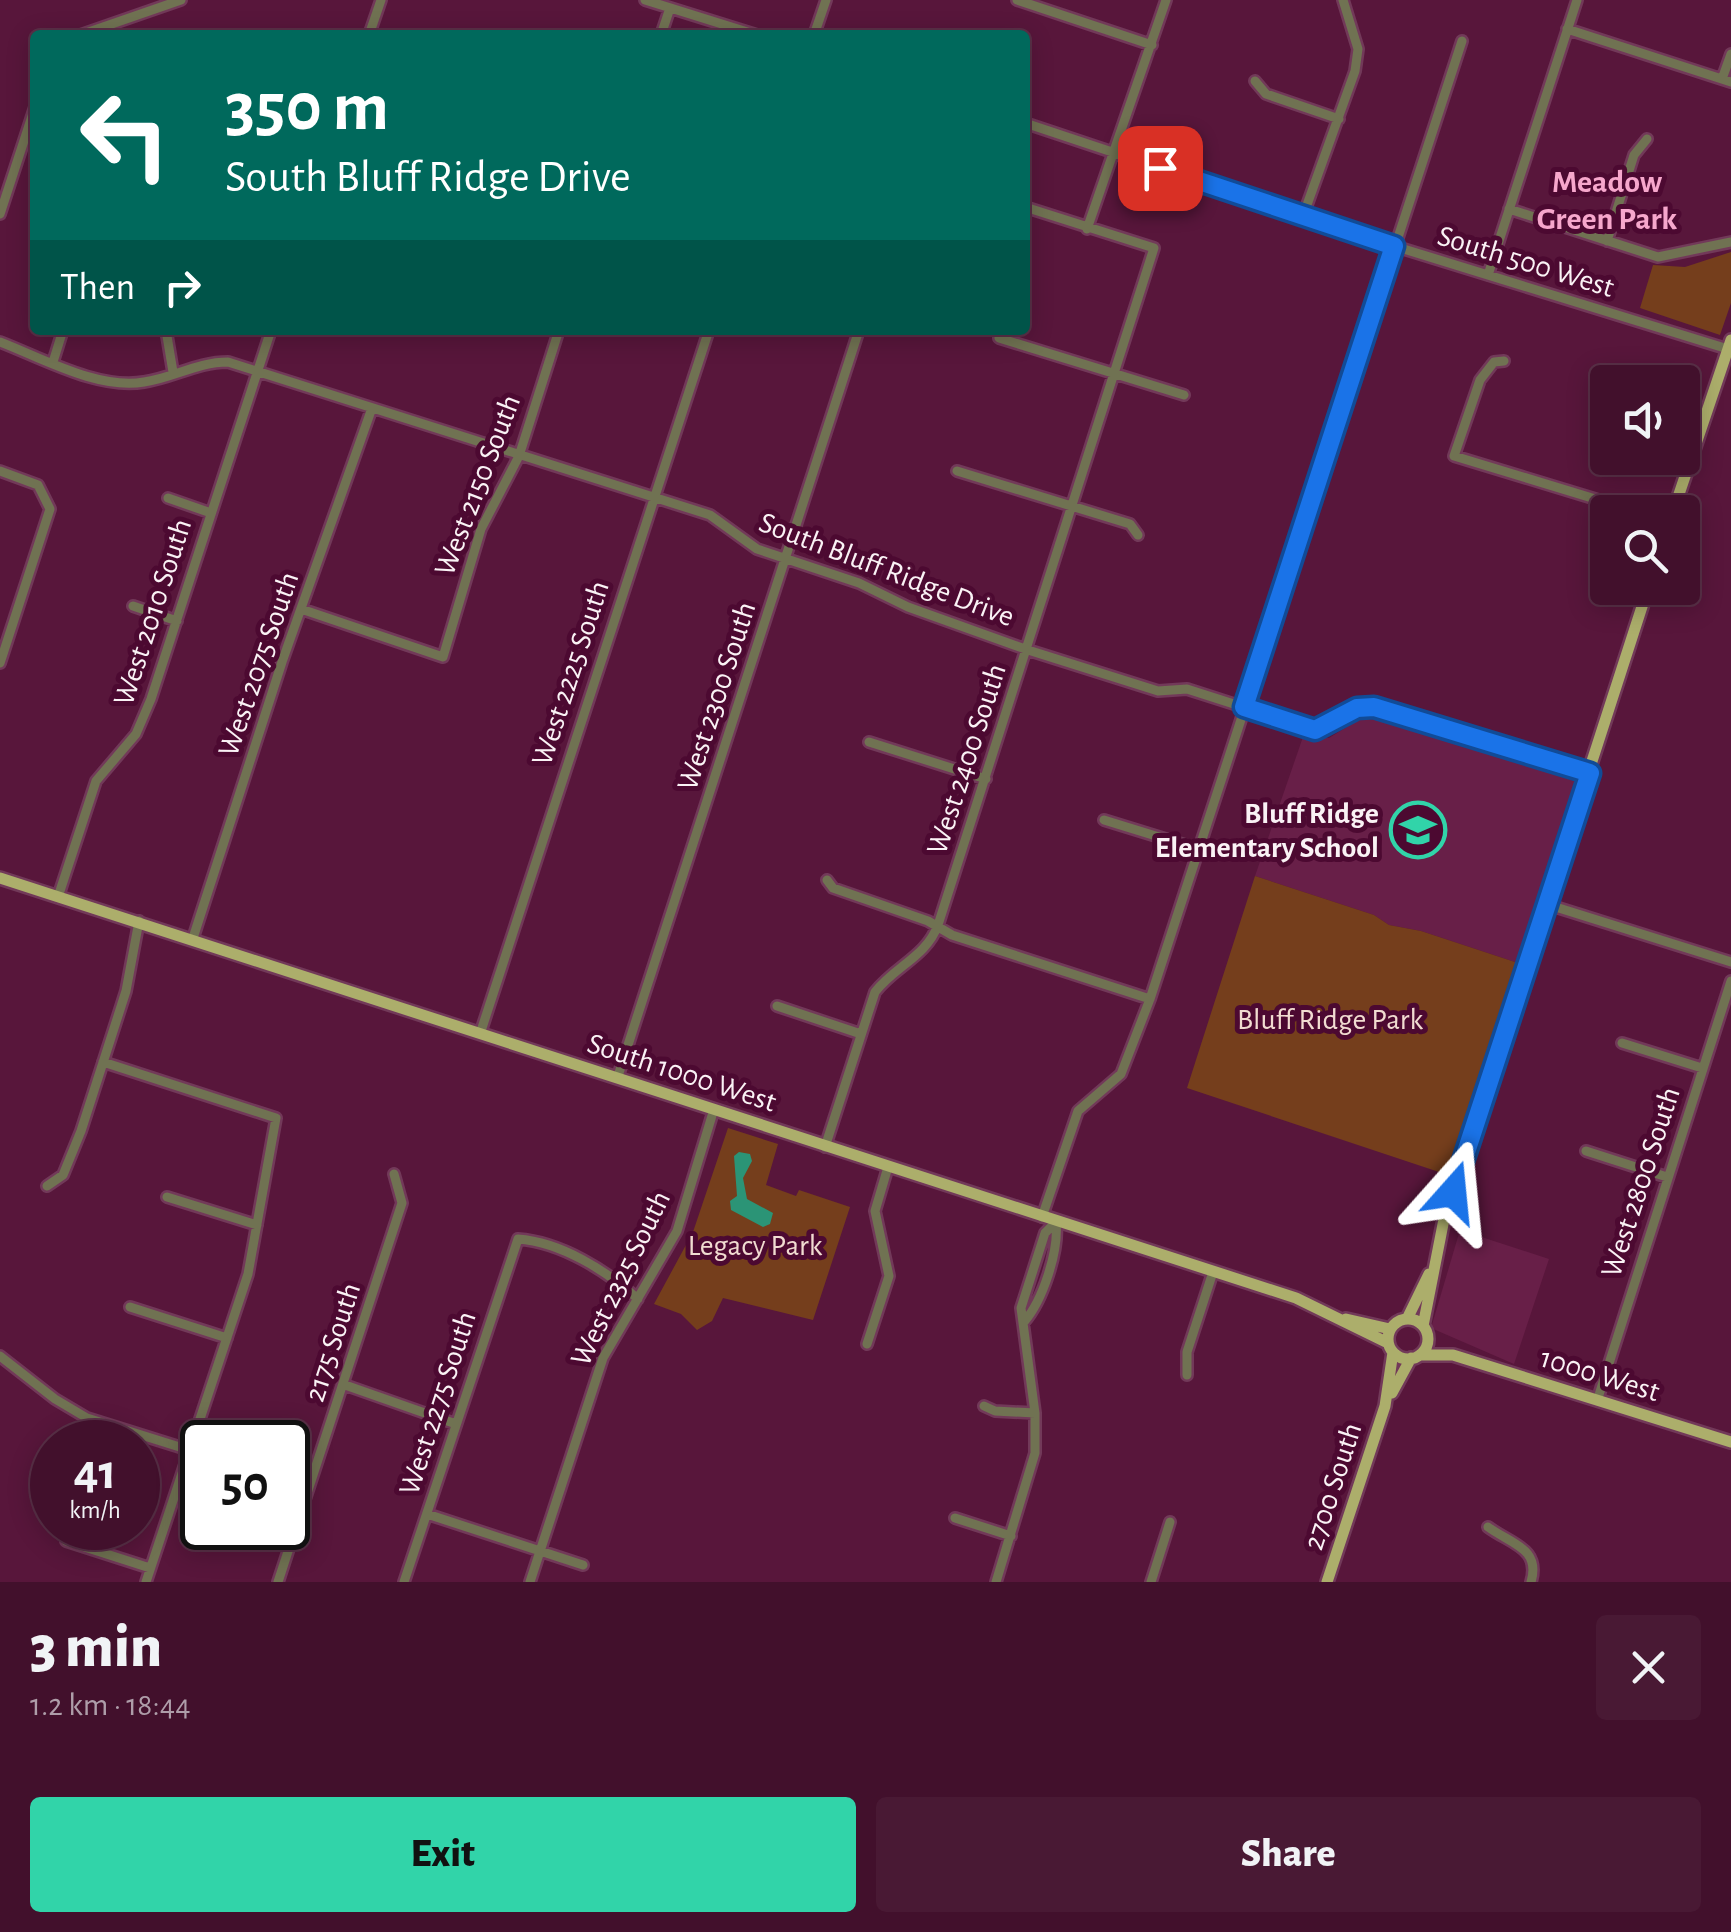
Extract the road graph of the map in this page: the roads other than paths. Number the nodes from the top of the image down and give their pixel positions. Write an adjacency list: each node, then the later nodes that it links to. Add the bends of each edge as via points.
1 (181, 0): 11 (street)
2 (381, 0): 12 (street)
3 (645, 0): 9 (street)
4 (826, 0): 15 (street)
5 (1016, 0): 17 (street)
6 (1166, 0): 17 (street)
7 (1344, 0): 21 (street, via 1358,50)
8 (1576, 0): 10 (street)
9 (670, 8): 13 (street); 14 (street)
10 (1567, 29): 20 (street); 27 (street)
11 (94, 30)
12 (371, 30)
13 (663, 30)
14 (741, 30)
15 (816, 30)
16 (1462, 41): 33 (street)
17 (1152, 46): 25 (street)
18 (1731, 54): 20 (street)
19 (1255, 80): 21 (street, via 1266,94)
20 (1727, 81)
21 (1338, 118): 29 (street)
22 (30, 122): 28 (street)
23 (1030, 125): 25 (street, South 500 West)
24 (1647, 139): 31 (street, via 1634,155)
25 (1113, 153): 29 (street, South 500 West); 30 (street)
26 (1030, 209): 30 (street)
27 (1509, 210): 31 (street); 34 (street)
28 (0, 214)
29 (1303, 216): 33 (street, South 500 West)
30 (1087, 229): 48 (street, West 2400 South, via 1154,248)
31 (1607, 241): 32 (street, via 1670,258)
32 (1731, 242)
33 (1394, 246): 34 (street, South 500 West); 68 (street)
34 (1488, 275): 43 (street, South 500 West)
35 (61, 335): 45 (street)
36 (167, 335): 47 (street)
37 (269, 335): 46 (street, West 2010 South)
38 (557, 335): 51 (street, West 2150 South)
39 (708, 335): 57 (street, West 2225 South)
40 (857, 335): 61 (street, West 2300 South)
41 (999, 338): 48 (street)
42 (0, 342): 45 (street, South Bluff Ridge Drive)
43 (1730, 346): 54 (main road)
44 (1504, 361): 55 (street, via 1494,362 1480,380 1454,456)
45 (53, 362): 47 (street, South Bluff Ridge Drive, via 127,384)
46 (258, 371): 47 (street, South Bluff Ridge Drive, via 210,362); 50 (street, South Bluff Ridge Drive); 59 (street, West 2010 South)
47 (173, 372)
48 (1115, 374): 49 (street); 58 (street, West 2400 South)
49 (1184, 395)
50 (372, 408): 51 (street, South Bluff Ridge Drive); 64 (street, West 2075 South)
51 (518, 456): 57 (street, South Bluff Ridge Drive); 64 (street, West 2150 South, via 481,529 443,657)
52 (0, 470): 67 (street, via 30,480 50,509)
53 (957, 471): 58 (street)
54 (1678, 495)
55 (1590, 497)
56 (168, 498): 59 (street)
57 (653, 498): 61 (street, South Bluff Ridge Drive, via 710,515 745,544); 85 (street, West 2225 South)
58 (1072, 509): 60 (street, via 1130,524); 66 (street, West 2400 South)
59 (211, 513): 65 (street, West 2010 South)
60 (1138, 534)
61 (787, 559): 66 (street, South Bluff Ridge Drive); 90 (street, West 2300 South)
62 (1643, 605): 70 (main road)
63 (133, 606): 65 (street)
64 (304, 610): 80 (street, West 2075 South)
65 (176, 620): 76 (street, West 2010 South, via 142,722 96,781)
66 (1028, 650): 68 (street, South Bluff Ridge Drive, via 1158,691 1187,688); 71 (street, West 2400 South)
67 (0, 663)
68 (1244, 707): 70 (street, South Bluff Ridge Drive, via 1315,730 1357,708 1374,707); 73 (street)
69 (870, 742): 71 (street)
70 (1590, 773): 77 (main road)
71 (986, 779): 79 (street, West 2400 South)
72 (1104, 820): 73 (street)
73 (1198, 849): 83 (street)
74 (0, 878): 76 (main road, South 1000 West)
75 (828, 880): 79 (street, via 833,888)
76 (58, 897): 78 (main road, South 1000 West)
77 (1546, 904): 81 (street); 103 (main road)
78 (139, 921): 80 (main road, South 1000 West); 88 (street)
79 (938, 925): 83 (street); 86 (street, West 2400 South, via 926,947 875,992)
80 (193, 938): 85 (main road, South 1000 West)
81 (1731, 962)
82 (1731, 981): 89 (street, West 2800 South)
83 (1150, 998): 99 (street, via 1121,1074 1078,1111)
84 (777, 1006): 86 (street)
85 (481, 1031): 90 (main road, South 1000 West)
86 (860, 1034): 92 (street, West 2400 South)
87 (1622, 1043): 89 (street)
88 (103, 1062): 97 (street, via 63,1175); 101 (street, via 276,1118)
89 (1702, 1068): 96 (street, West 2800 South)
90 (618, 1076): 91 (main road, South 1000 West)
91 (714, 1109): 92 (main road, South 1000 West); 104 (street, West 2325 South, via 678,1230)
92 (826, 1147): 94 (main road, South 1000 West)
93 (1586, 1152): 96 (street)
94 (888, 1167): 99 (main road, South 1000 West); 110 (street, via 875,1211 889,1276)
95 (394, 1174): 115 (street, 2175 South, via 402,1203)
96 (1667, 1177): 116 (street, West 2800 South)
97 (46, 1186)
98 (167, 1198): 101 (street)
99 (1042, 1217): 100 (main road, South 1000 West)
100 (1056, 1222): 102 (main road, South 1000 West); 119 (street, via 1045,1234 1022,1308)
101 (257, 1225): 108 (street)
102 (1213, 1272): 109 (main road, South 1000 West); 114 (street, via 1187,1352)
103 (1430, 1274): 106 (main road); 107 (main road)
104 (638, 1299): 121 (street, West 2275 South, via 615,1278 554,1247 518,1240); 132 (street, West 2325 South, via 603,1358)
105 (130, 1307): 108 (street)
106 (1407, 1319): 107 (main road); 109 (main road)
107 (1425, 1331): 111 (main road); 113 (main road)
108 (227, 1338): 120 (street)
109 (1391, 1341): 113 (main road, South 1000 West); 118 (main road)
110 (867, 1344)
111 (1454, 1355): 113 (main road); 116 (main road, 1000 West)
112 (0, 1356): 123 (street, via 88,1418)
113 (1416, 1356): 118 (main road)
114 (1187, 1376)
115 (345, 1385): 121 (street); 125 (street, 2175 South)
116 (1598, 1398): 122 (main road, 1000 West)
117 (984, 1406): 119 (street)
118 (1385, 1406): 141 (main road, 2700 South)
119 (1035, 1412): 130 (street, via 1034,1453)
120 (199, 1420)
121 (456, 1424): 126 (street, West 2275 South)
122 (1731, 1442)
123 (180, 1448)
124 (180, 1478): 134 (street)
125 (311, 1479): 136 (street, 2175 South)
126 (427, 1514): 132 (street); 137 (street, West 2275 South)
127 (955, 1518): 130 (street)
128 (1170, 1522): 140 (street)
129 (1488, 1528): 142 (street, via 1524,1548 1534,1562)
130 (1010, 1536): 139 (street)
131 (94, 1550): 134 (street)
132 (541, 1550): 133 (street); 138 (street, West 2325 South)
133 (583, 1566)
134 (150, 1568): 135 (street)
135 (146, 1582)
136 (278, 1582)
137 (404, 1582)
138 (530, 1582)
139 (996, 1582)
140 (1151, 1582)
141 (1327, 1582)
142 (1531, 1582)

